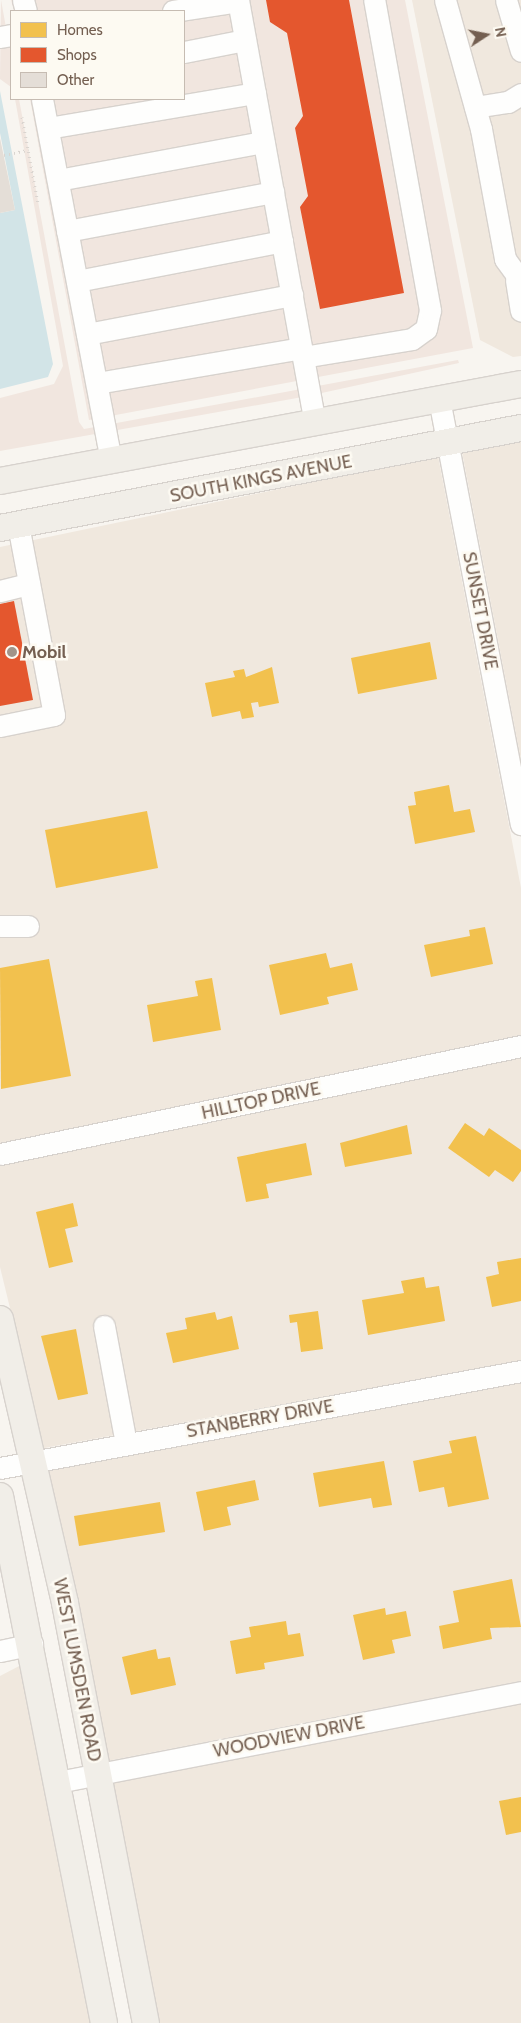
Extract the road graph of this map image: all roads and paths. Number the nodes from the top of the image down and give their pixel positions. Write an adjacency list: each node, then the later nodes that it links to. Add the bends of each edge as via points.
1 (238, 0): 5 (street); 6 (street)
2 (374, 0): 28 (street, via 430,310 426,329 412,338)
3 (445, 0): 13 (street)
4 (506, 0): 7 (street)
5 (179, 10)
6 (245, 40): 8 (street); 9 (street)
7 (521, 51)
8 (185, 52)
9 (255, 93): 14 (street); 15 (street)
10 (521, 94): 13 (street, via 508,102)
11 (42, 100): 14 (street)
12 (20, 107): 16 (path)
13 (475, 107): 24 (street, via 505,259)
14 (48, 128): 18 (street)
15 (264, 142): 18 (street); 19 (street)
16 (28, 150): 17 (path); 20 (path)
17 (4, 155)
18 (58, 180): 21 (street)
19 (273, 192): 21 (street); 22 (street)
20 (38, 203)
21 (68, 231): 23 (street)
22 (282, 241): 23 (street); 25 (street)
23 (77, 281): 27 (street)
24 (519, 281): 26 (street)
25 (292, 295): 27 (street); 28 (street)
26 (521, 311)
27 (87, 334): 29 (street)
28 (302, 352): 29 (street); 32 (street)
29 (97, 383): 35 (street)
30 (521, 384): 31 (main road)
31 (439, 399): 32 (main road); 34 (street, SUNSET DRIVE)
32 (315, 422): 35 (main road)
33 (521, 428): 34 (main road, SOUTH KINGS AVENUE)
34 (448, 443): 38 (main road, SOUTH KINGS AVENUE); 42 (street, SUNSET DRIVE)
35 (111, 460): 36 (main road, via 76,449); 37 (main road)
36 (0, 463)
37 (0, 481)
38 (9, 526): 39 (street)
39 (29, 584): 40 (street); 41 (street, via 54,715)
40 (0, 590)
41 (0, 726)
42 (521, 824)
43 (0, 926): 44 (street)
44 (28, 926)
45 (521, 1046): 46 (street, HILLTOP DRIVE)
46 (0, 1154)
47 (0, 1319): 51 (main road, WEST LUMSDEN ROAD)
48 (104, 1326): 50 (street)
49 (521, 1371): 50 (street, STANBERRY DRIVE)
50 (126, 1444): 51 (street, STANBERRY DRIVE)
51 (35, 1461): 52 (street, STANBERRY DRIVE); 57 (main road, WEST LUMSDEN ROAD)
52 (0, 1468)
53 (0, 1496): 54 (main road)
54 (32, 1644): 55 (street); 58 (main road)
55 (0, 1650)
56 (521, 1692): 57 (street, WOODVIEW DRIVE)
57 (97, 1774): 58 (street, WOODVIEW DRIVE); 60 (main road, WEST LUMSDEN ROAD)
58 (58, 1782): 59 (main road)
59 (104, 2023)
60 (146, 2023)

